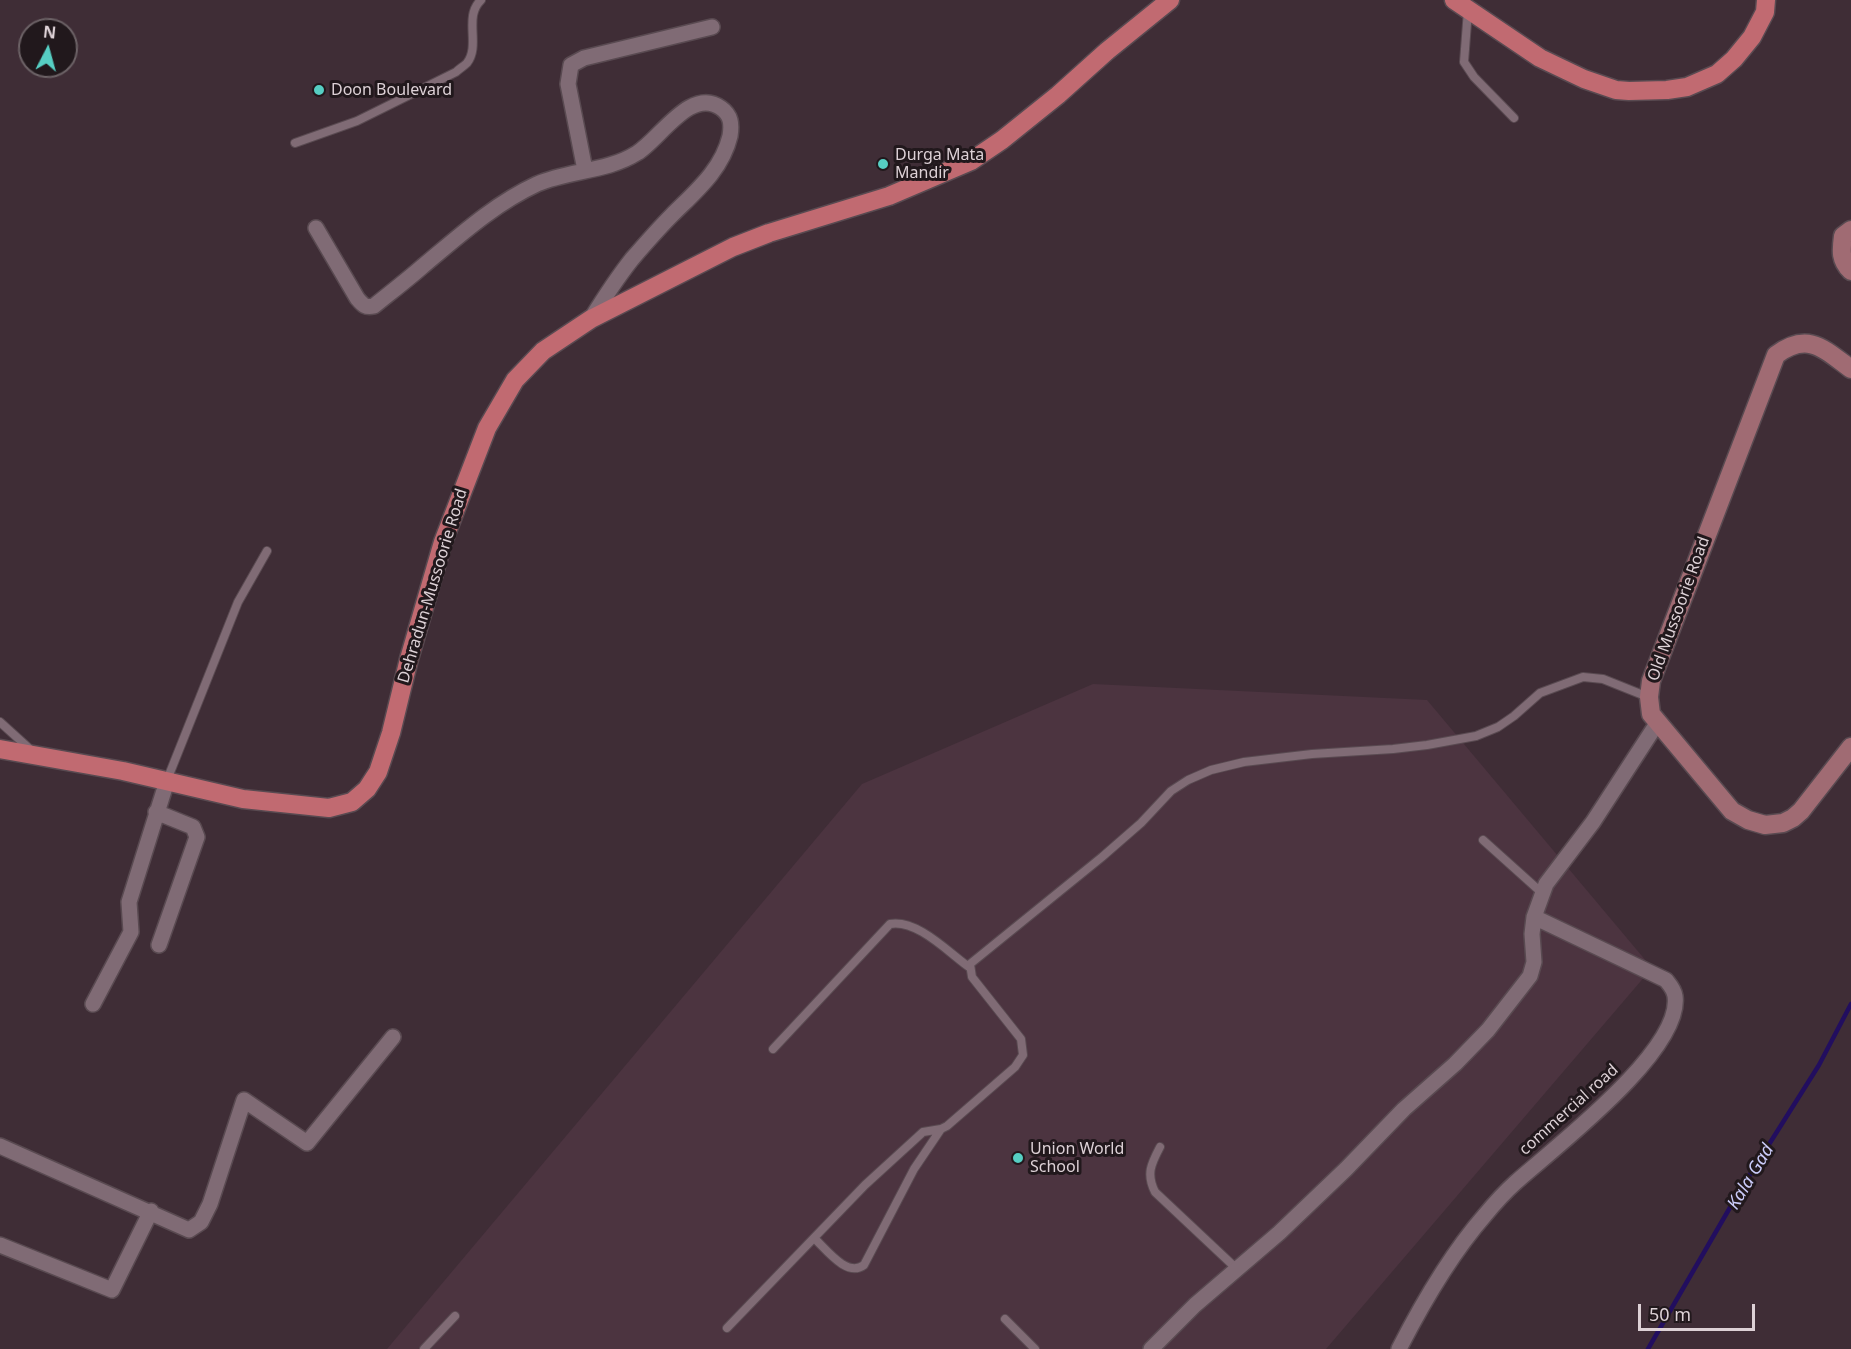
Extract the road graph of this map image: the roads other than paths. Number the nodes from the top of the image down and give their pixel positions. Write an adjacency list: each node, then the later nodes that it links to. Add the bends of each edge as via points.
1 (481, 0): 7 (lane, via 473,10 471,55 456,72 357,121)
2 (1170, 0): 12 (main road, Dehradun-Mussoorie Road, via 1058,95 971,161 889,196 733,247)
3 (1766, 0): 4 (main road, via 1765,12 1752,37 1717,75 1667,90 1616,90 1584,78 1540,58)
4 (1461, 4): 6 (lane, via 1464,62)
5 (712, 27): 8 (street, via 584,58 571,65 568,84)
6 (1514, 118)
7 (295, 143)
8 (585, 170): 9 (street, via 538,184 481,218 374,306 368,307 357,298); 12 (street, via 636,154 694,105 708,102 719,106 731,120 723,157 631,260)
9 (316, 228)
10 (1851, 230): 11 (main road, via 1843,237 1840,255)
11 (1851, 272)
12 (591, 319): 21 (main road, Dehradun-Mussoorie Road, via 543,351 515,380 487,428 443,542 391,733 378,772 367,789 352,802 329,808 243,799)
13 (1851, 369): 15 (main road, Old Mussoorie Road, via 1819,345 1804,342 1789,345 1776,355 1651,681)
14 (267, 551): 21 (lane, via 238,602)
15 (1649, 697): 17 (main road, Old Mussoorie Road, via 1651,714); 27 (lane, via 1603,679 1583,677 1540,693 1498,727 1476,736 1393,749 1244,762 1211,770 1171,791 1141,824)
16 (0, 722): 20 (lane)
17 (1658, 722): 18 (main road, Old Mussoorie Road, via 1732,811 1765,825 1783,823 1801,811); 24 (street)
18 (1851, 747)
19 (0, 749): 20 (main road, Dehradun-Mussoorie Road)
20 (36, 755): 21 (main road, Dehradun-Mussoorie Road)
21 (166, 781): 22 (street)
22 (156, 812): 26 (street, via 193,827 197,837); 28 (street, via 129,902 131,932)
23 (1483, 840): 24 (lane)
24 (1542, 893): 25 (street)
25 (1534, 916): 37 (street, via 1534,962 1530,976 1488,1030); 44 (street, commercial road, via 1666,980 1675,996 1670,1022 1629,1082 1515,1183 1484,1216 1438,1279)
26 (159, 945)
27 (969, 967): 30 (lane, via 917,928 890,924); 31 (lane, via 972,977 1021,1039 1023,1055 1015,1067)
28 (93, 1004)
29 (393, 1037): 34 (street, via 307,1143 244,1100 201,1222 189,1230)
30 (773, 1049)
31 (941, 1129): 35 (lane, via 923,1132); 35 (lane, via 914,1170 864,1265 852,1270)
32 (0, 1146): 34 (street)
33 (1161, 1147): 37 (lane, via 1149,1172 1155,1192)
34 (151, 1212): 36 (street, via 112,1290)
35 (814, 1238): 40 (lane)
36 (0, 1245)
37 (1238, 1270): 41 (street, via 1195,1305)
38 (455, 1316): 42 (lane)
39 (1005, 1319): 43 (lane)
40 (727, 1328)
41 (1157, 1347)
42 (424, 1349)
43 (1035, 1349)
44 (1399, 1349)

